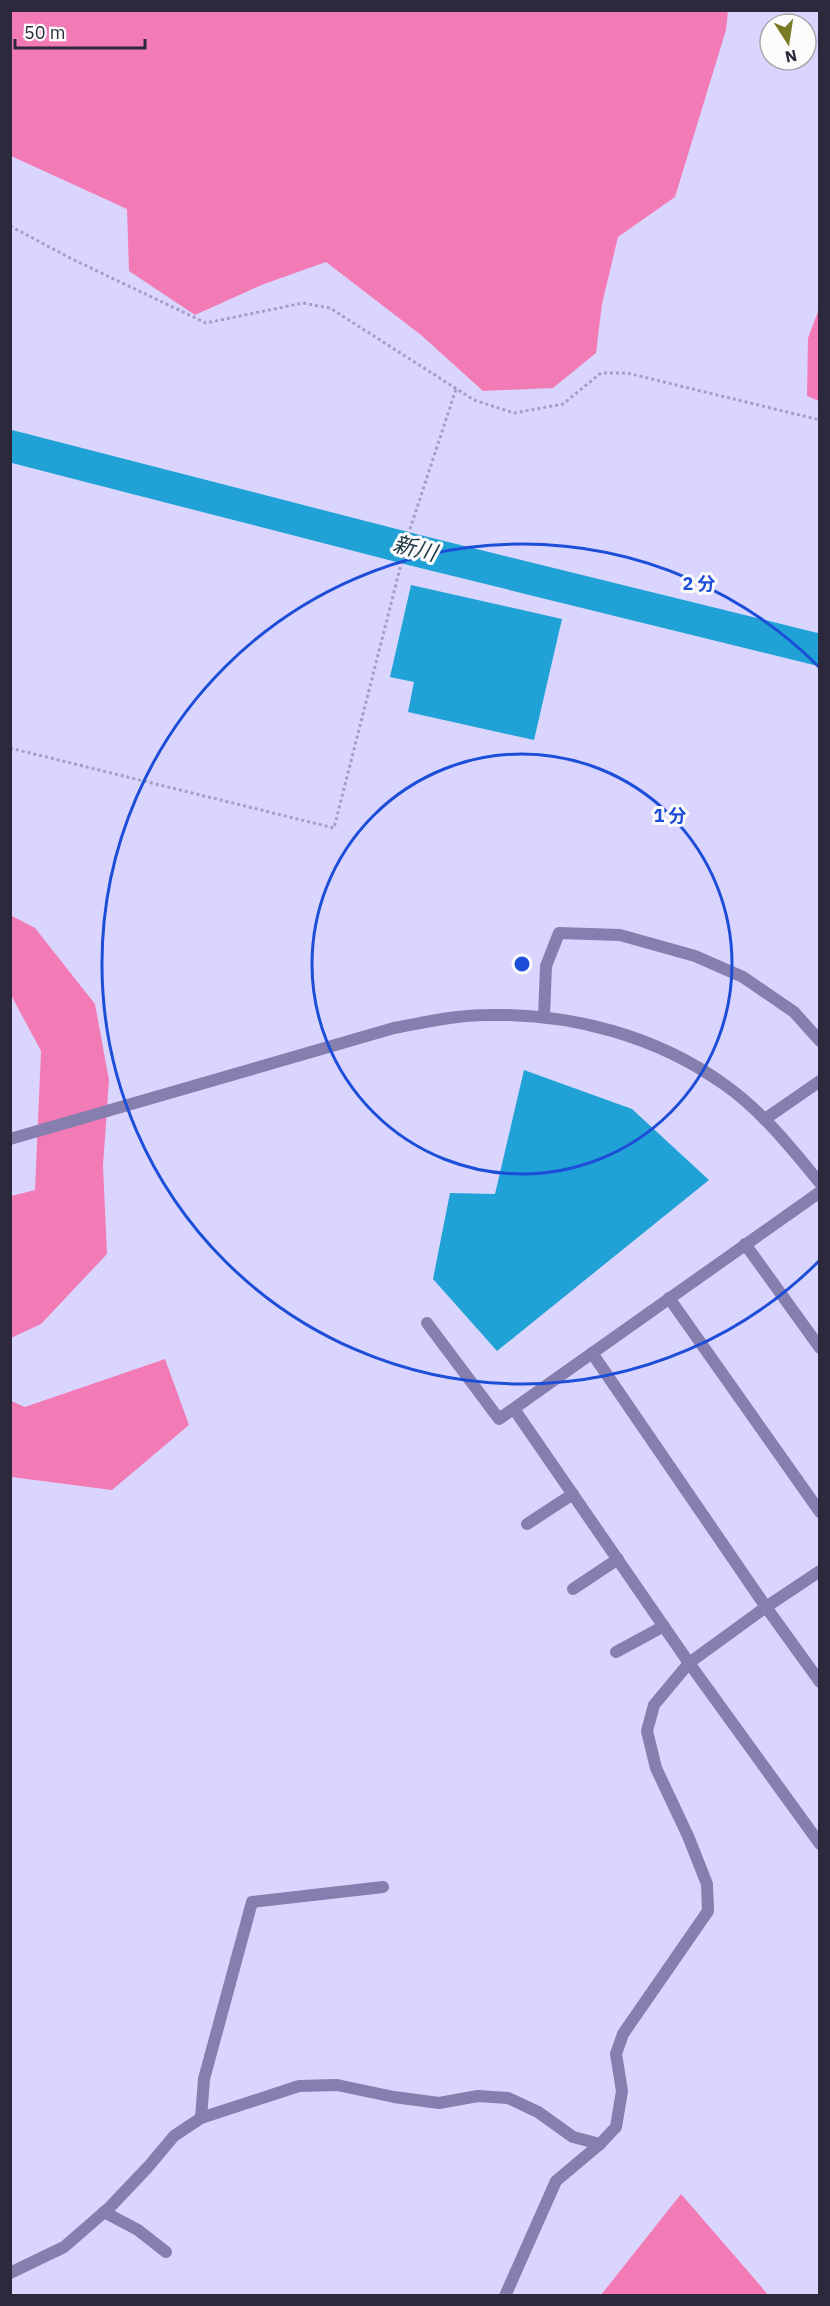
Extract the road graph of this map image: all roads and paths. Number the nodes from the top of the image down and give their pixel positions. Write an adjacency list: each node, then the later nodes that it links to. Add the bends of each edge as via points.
1 (10, 226): 2 (path, via 206,323 303,303 330,308)
2 (456, 389): 3 (path, via 474,400 514,413 563,404 602,373 627,373); 4 (path, via 410,529 334,828)
3 (819, 420)
4 (10, 748)
5 (544, 1017): 6 (street, via 546,966 560,933 620,935 694,956 742,977 794,1012); 8 (street, via 592,1025 686,1059); 9 (street, via 488,1015 394,1028)
6 (819, 1041)
7 (819, 1081): 8 (street)
8 (765, 1119): 10 (street)
9 (10, 1139)
10 (819, 1184)
11 (819, 1192): 12 (street)
12 (745, 1244): 13 (street); 15 (street)
13 (669, 1298): 16 (street); 19 (street)
14 (427, 1323): 17 (street, via 499,1419)
15 (819, 1348)
16 (592, 1353): 17 (street); 24 (street)
17 (514, 1409): 18 (street)
18 (573, 1494): 20 (street); 21 (street)
19 (819, 1512)
20 (527, 1524)
21 (618, 1559): 23 (street); 25 (street)
22 (819, 1570): 24 (street)
23 (573, 1589)
24 (766, 1607): 27 (street); 28 (street)
25 (664, 1626): 26 (street); 27 (street)
26 (616, 1652)
27 (689, 1663): 29 (street); 32 (street, via 654,1705 647,1731 656,1768 707,1884 708,1911 623,2034 616,2054 622,2091 616,2127)
28 (819, 1682)
29 (819, 1844)
30 (384, 1887): 31 (street, via 252,1902 204,2079)
31 (201, 2118): 32 (street, via 299,2086 337,2085 439,2103 478,2096 508,2098 538,2112 573,2137); 33 (street, via 174,2136)
32 (600, 2144): 37 (street, via 556,2181)
33 (104, 2212): 34 (street, via 138,2230); 35 (street, via 64,2247)
34 (166, 2252)
35 (16, 2263): 36 (street)
36 (10, 2273)
37 (506, 2295)

